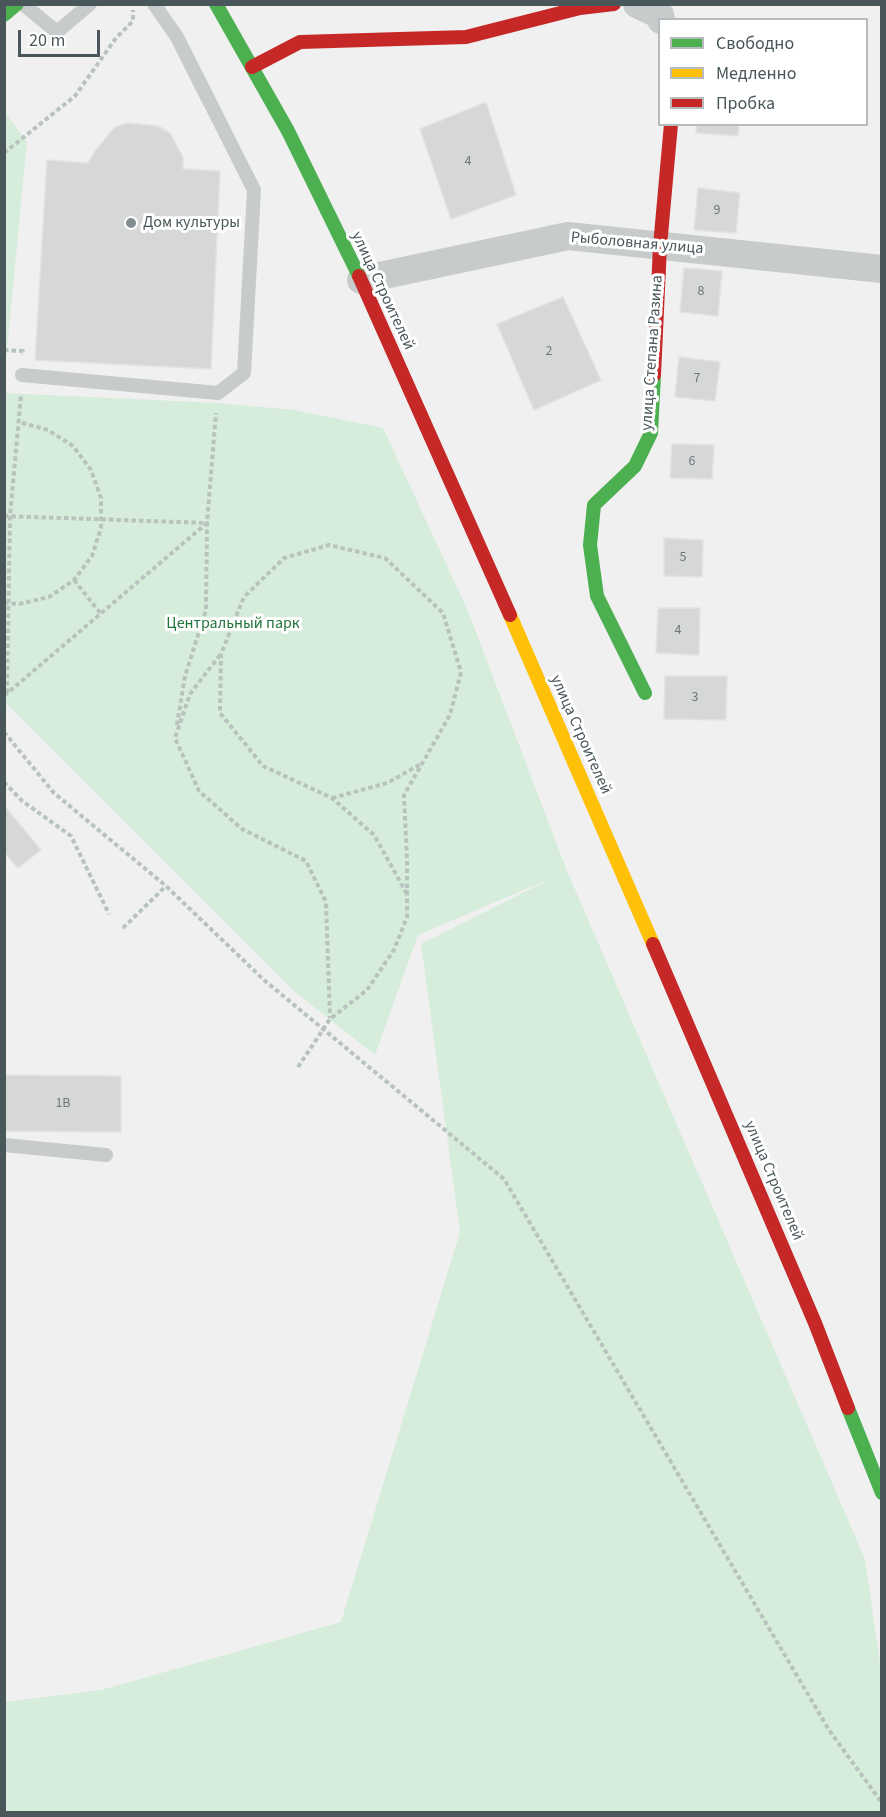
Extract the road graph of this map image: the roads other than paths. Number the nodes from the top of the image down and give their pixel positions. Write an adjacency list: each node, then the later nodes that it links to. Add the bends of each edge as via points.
1 (17, 4): 8 (main road)
2 (23, 4): 3 (lane, via 57,32)
3 (90, 4)
4 (154, 4): 15 (lane, via 177,37 254,190 244,373 218,393)
5 (216, 4): 10 (main road, улица Строителей)
6 (614, 4): 10 (main road, via 580,8 466,37 300,42)
7 (637, 4): 9 (street)
8 (4, 15)
9 (661, 18)
10 (252, 67): 14 (main road, улица Строителей)
11 (671, 126): 12 (main road, улица Степана Разина)
12 (660, 246): 13 (street, Рыболовная улица); 14 (street, Рыболовная улица, via 568,236); 16 (main road, улица Степана Разина, via 651,433 635,466 594,505 590,545 597,596)
13 (882, 269)
14 (361, 280): 19 (main road, улица Строителей, via 561,730 797,1279)
15 (22, 375)
16 (645, 693)
17 (4, 1145): 18 (lane)
18 (106, 1155)
19 (882, 1493)

